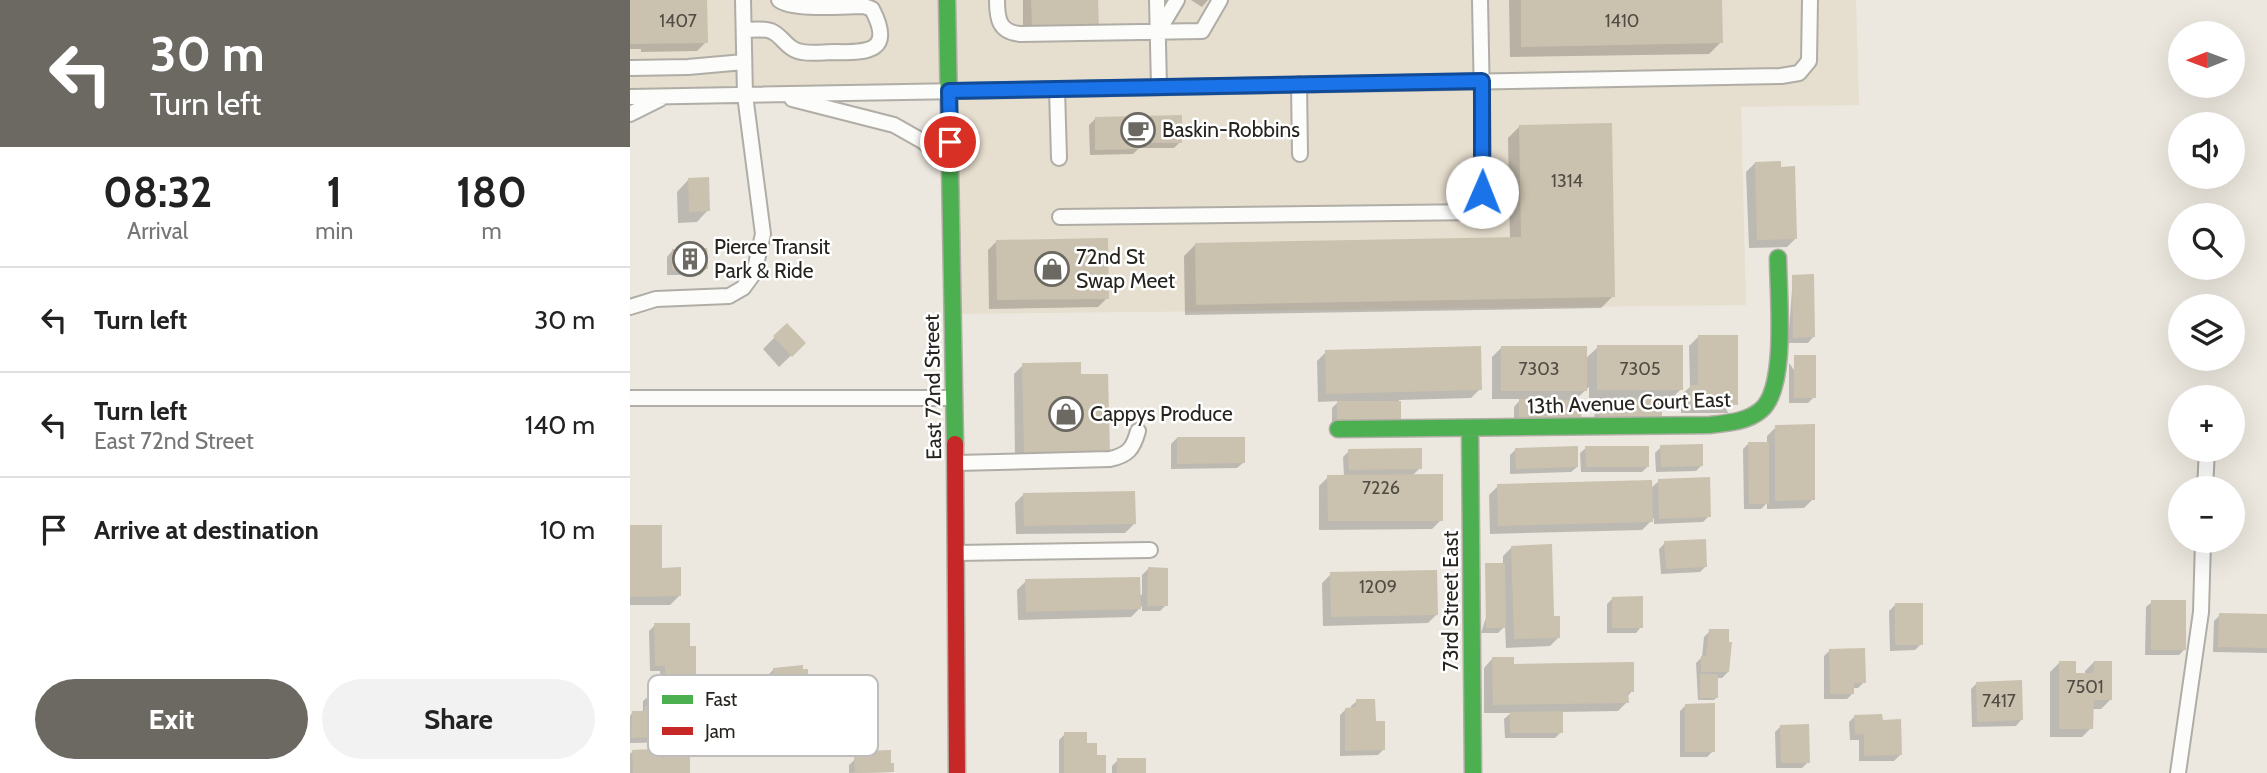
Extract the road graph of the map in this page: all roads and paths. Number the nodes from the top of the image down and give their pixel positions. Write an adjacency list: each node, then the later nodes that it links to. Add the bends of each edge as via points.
1 (743, 0): 10 (lane)
2 (779, 0): 10 (lane, via 795,6 873,9 881,32 879,42 871,51 860,53 800,52 775,32)
3 (947, 0): 18 (street, East 72nd Street)
4 (997, 0): 11 (lane, via 999,23 1015,34)
5 (1157, 0): 11 (lane)
6 (1177, 0): 11 (lane)
7 (1220, 0): 11 (lane, via 1202,30)
8 (1480, 0): 14 (lane)
9 (1810, 0): 14 (lane, via 1810,57 1797,74)
10 (744, 30): 12 (lane)
11 (1158, 32): 16 (lane)
12 (744, 62): 13 (lane); 19 (lane)
13 (630, 68)
14 (1482, 81): 15 (lane); 27 (lane, via 1482,212)
15 (1298, 84): 16 (lane); 24 (lane)
16 (1159, 87): 17 (lane)
17 (1058, 89): 18 (lane); 25 (lane)
18 (949, 91): 20 (lane); 26 (street, East 72nd Street)
19 (745, 94): 20 (lane); 21 (lane); 29 (lane, via 763,234 754,273 743,288 729,296 656,299)
20 (774, 94): 26 (lane, via 894,125 924,142)
21 (666, 96): 22 (lane); 23 (lane)
22 (630, 97)
23 (630, 114)
24 (1300, 154)
25 (1059, 158)
26 (950, 168): 31 (street, East 72nd Street)
27 (1060, 217)
28 (1778, 258): 32 (street, 13th Avenue Court East, via 1778,383 1759,413 1710,425)
29 (630, 307)
30 (630, 398): 31 (lane)
31 (954, 398): 35 (street, East 72nd Street)
32 (1471, 428): 33 (street, 13th Avenue Court East); 40 (street, 73rd Street East)
33 (1338, 429)
34 (1138, 431): 35 (lane, via 1125,456 1110,459)
35 (955, 463): 37 (street, East 72nd Street)
36 (1150, 550): 37 (lane)
37 (956, 553): 39 (street, East 72nd Street)
38 (2203, 553): 41 (lane, via 2201,612)
39 (957, 773)
40 (1473, 773)
41 (2178, 773)

